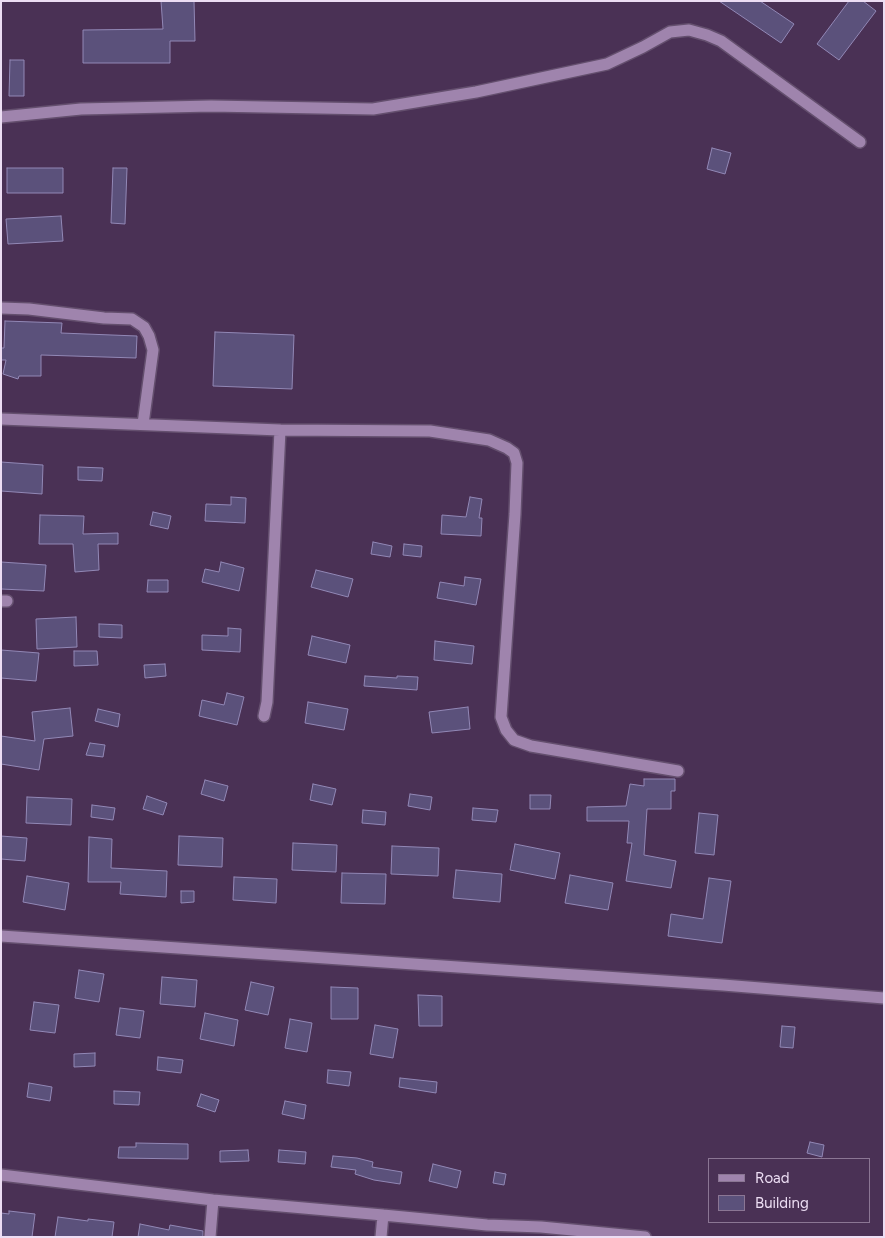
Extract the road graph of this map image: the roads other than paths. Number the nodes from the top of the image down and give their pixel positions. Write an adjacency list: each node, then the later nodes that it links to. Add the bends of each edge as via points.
1 (1, 118): 2 (street, via 81,109 211,106 373,109 476,92 607,64 670,32 690,30 722,41)
2 (860, 142)
3 (1, 308): 5 (street, via 132,319 144,327 150,336 152,350)
4 (1, 420): 5 (street)
5 (143, 424): 6 (street)
6 (280, 430): 7 (street); 8 (street, via 430,431 489,440 514,453 517,463 515,514 501,717 506,730 514,740 531,746)
7 (264, 716)
8 (678, 771)
9 (1, 936): 10 (street)
10 (884, 998)
11 (1, 1175): 12 (street)
12 (213, 1200): 13 (street); 15 (street)
13 (383, 1215): 14 (street); 16 (street)
14 (540, 1232): 17 (street)
15 (210, 1237)
16 (381, 1237)
17 (645, 1237)

